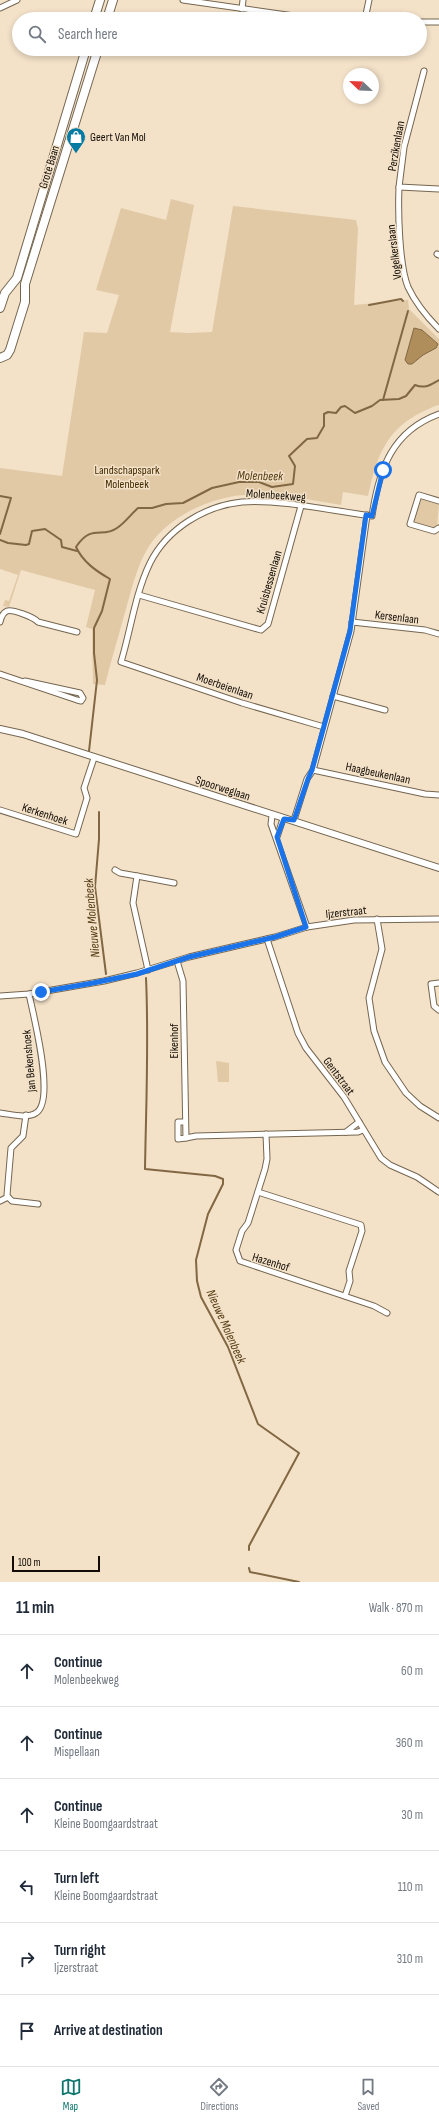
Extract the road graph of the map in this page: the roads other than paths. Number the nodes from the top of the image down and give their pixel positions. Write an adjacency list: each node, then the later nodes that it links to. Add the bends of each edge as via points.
1 (17, 0): 7 (street)
2 (100, 0): 9 (main road)
3 (113, 0): 10 (main road)
4 (183, 0): 8 (street)
5 (244, 0): 8 (street)
6 (369, 0): 12 (street)
7 (0, 8)
8 (242, 9): 11 (street)
9 (96, 12)
10 (109, 12)
11 (264, 12)
12 (366, 12)
13 (427, 22): 14 (street)
14 (439, 22)
15 (84, 56): 20 (main road, Grote Baan, via 17,278)
16 (96, 56): 21 (main road, Grote Baan)
17 (424, 71): 18 (street, Perzikenlaan, via 404,147)
18 (400, 187): 19 (street, Perzikenlaan); 23 (street, Vogelkerslaan, via 398,208 402,261 408,286 423,313)
19 (439, 189)
20 (9, 289): 21 (main road, via 18,288); 22 (main road, Grote Baan)
21 (24, 293): 24 (main road, Grote Baan, via 25,299 10,350)
22 (0, 308)
23 (439, 329)
24 (1, 359)
25 (439, 414): 30 (street, via 422,420 398,440 387,459 372,516)
26 (413, 493): 27 (street)
27 (419, 495): 28 (street); 31 (street, via 410,524 434,531)
28 (439, 501)
29 (300, 506): 30 (street, Molenbeekweg); 32 (street, Molenbeekweg, via 243,502 212,510 185,523 171,534 157,551); 32 (street, Kruisbessenlaan, via 268,624 261,630)
30 (366, 515): 34 (street)
31 (439, 528)
32 (139, 595): 37 (street, Molenbeekweg)
33 (0, 622): 35 (street, via 2,615 10,611 35,618 38,622)
34 (352, 622): 36 (street, Kersenlaan, via 425,630); 40 (street)
35 (77, 632)
36 (439, 634)
37 (121, 662): 42 (street, Moerbeienlaan, via 242,703)
38 (0, 674): 39 (street)
39 (25, 681): 39 (street, via 80,693 82,698 81,701 77,700)
40 (333, 696): 41 (street); 42 (street)
41 (385, 710)
42 (324, 726): 45 (street)
43 (0, 729): 44 (street, Spoorweglaan, via 23,734)
44 (94, 758): 47 (street, Kerkenhoek, via 84,788 87,798 76,834); 48 (street, Spoorweglaan)
45 (312, 770): 46 (street, Haagbeukenlaan); 50 (street)
46 (439, 795)
47 (0, 810)
48 (272, 816): 49 (street, Spoorweglaan); 51 (street, via 271,824)
49 (284, 819): 50 (street, Spoorweglaan); 51 (street)
50 (294, 820): 52 (street, Spoorweglaan)
51 (277, 837): 58 (street)
52 (439, 868)
53 (115, 870): 54 (street)
54 (137, 876): 55 (street); 61 (street, via 133,904)
55 (174, 883)
56 (377, 919): 57 (street, Ijzerstraat); 58 (street, Ijzerstraat); 68 (street, via 382,949 370,998 374,1031 385,1062 406,1093)
57 (439, 919)
58 (306, 927): 59 (street, Ijzerstraat)
59 (267, 939): 60 (street, Ijzerstraat); 69 (street, Gentstraat, via 298,1033)
60 (177, 961): 61 (street, Ijzerstraat); 72 (street, Eikenhof, via 183,981 186,1138)
61 (148, 970): 63 (street, Ijzerstraat)
62 (439, 983): 65 (street, via 431,984 434,1006)
63 (29, 994): 64 (street, Ijzerstraat); 67 (street, Jan Bekenshoek, via 39,1038 43,1100 38,1112)
64 (0, 996)
65 (439, 1010)
66 (0, 1113): 67 (street)
67 (26, 1115): 75 (street, via 23,1136 11,1148)
68 (439, 1118)
69 (359, 1122): 70 (street, Gentstraat); 71 (street)
70 (363, 1130): 71 (street, Eikenhof); 74 (street, Gentstraat, via 384,1162 417,1177)
71 (346, 1132): 72 (street, Eikenhof)
72 (266, 1134): 73 (street, Hazenhof, via 267,1159)
73 (258, 1192): 78 (street, via 361,1225 362,1231 349,1271 350,1281); 78 (street, Hazenhof, via 236,1250 240,1261)
74 (439, 1192)
75 (8, 1197): 76 (street); 77 (street, via 12,1201)
76 (0, 1201)
77 (38, 1204)
78 (345, 1296): 79 (street, Hazenhof)
79 (387, 1313)

